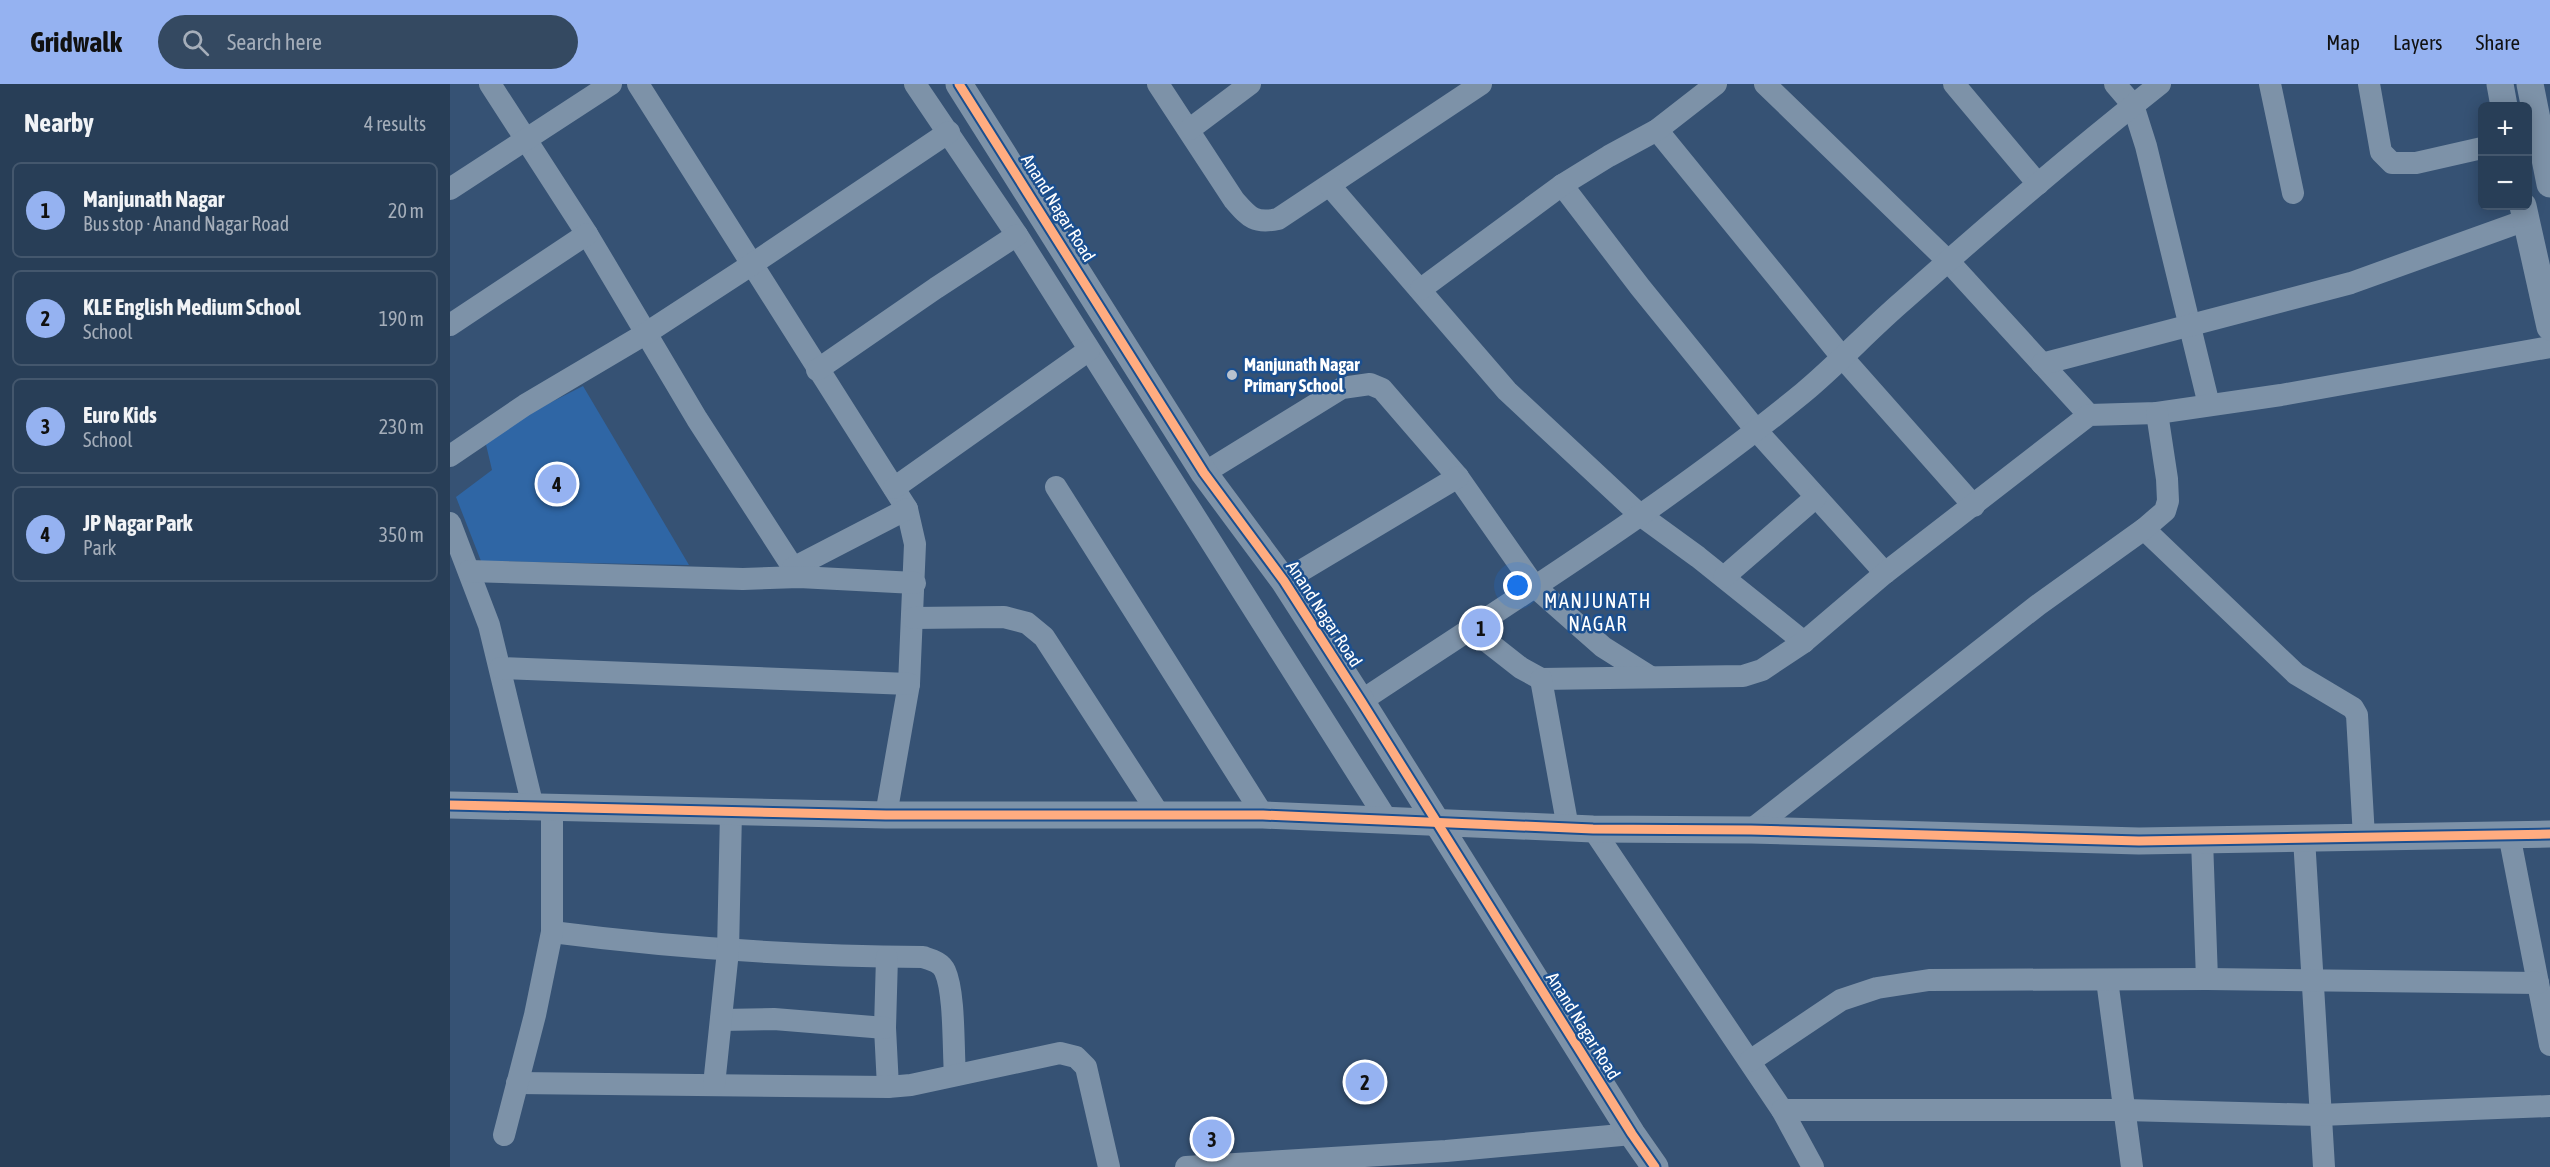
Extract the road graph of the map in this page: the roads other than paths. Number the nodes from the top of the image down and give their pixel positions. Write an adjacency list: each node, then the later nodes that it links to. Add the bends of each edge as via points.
1 (490, 84): 23 (street)
2 (611, 84): 23 (street)
3 (638, 84): 35 (street)
4 (915, 84): 22 (street)
5 (959, 84): 52 (street, Anand Nagar Road)
6 (1158, 84): 20 (street)
7 (1250, 84): 20 (street)
8 (1481, 84): 28 (street)
9 (1716, 84): 21 (street)
10 (1765, 84): 34 (street)
11 (1954, 84): 25 (street)
12 (2115, 84): 19 (street)
13 (2160, 84): 19 (street)
14 (2270, 84): 30 (street)
15 (2370, 84): 24 (street, via 2380,152 2392,163 2416,163)
16 (2500, 84): 18 (street)
17 (2530, 84): 26 (street)
18 (2503, 102)
19 (2133, 105): 25 (street); 38 (street)
20 (1190, 129): 28 (street, via 1248,216 1263,222 1278,219)
21 (1657, 130): 27 (street); 44 (street)
22 (949, 132): 33 (street); 35 (street)
23 (524, 139): 29 (street); 32 (street)
24 (2478, 149)
25 (2038, 184): 34 (street)
26 (2550, 184)
27 (1562, 185): 37 (street); 50 (street)
28 (1330, 186): 37 (street)
29 (450, 189)
30 (2293, 193)
31 (2525, 213): 36 (street); 38 (street, via 2350,283)
32 (587, 234): 39 (street); 41 (street)
33 (1017, 235): 43 (street); 46 (street)
34 (1949, 262): 44 (street); 45 (street)
35 (751, 265): 41 (street); 46 (street)
36 (2545, 280): 40 (street)
37 (1421, 289): 59 (street, via 1507,391)
38 (2188, 324): 45 (street); 47 (street)
39 (450, 325)
40 (2550, 327)
41 (645, 334): 51 (street, via 525,405); 63 (street)
42 (2550, 347): 47 (street)
43 (1089, 350): 55 (street); 83 (street)
44 (1842, 357): 50 (street); 57 (street)
45 (2042, 364): 49 (street)
46 (817, 370): 55 (street)
47 (2209, 405): 48 (street)
48 (2157, 413): 49 (street); 61 (street, via 2168,501 2165,511)
49 (2089, 415): 57 (street)
50 (1756, 430): 56 (street); 59 (street)
51 (450, 456)
52 (1204, 473): 53 (street, via 1342,388 1370,384 1382,389); 66 (street, Anand Nagar Road)
53 (1458, 477): 66 (street); 68 (street)
54 (1056, 487): 81 (street)
55 (894, 488): 58 (street)
56 (1816, 497): 64 (street); 65 (street)
57 (1974, 506): 64 (street)
58 (907, 509): 63 (street); 67 (street, via 915,544)
59 (1639, 514): 65 (street); 68 (street)
60 (450, 523): 62 (street)
61 (2144, 529): 86 (street, via 2038,605); 89 (street, via 2296,674 2353,708 2357,715)
62 (469, 571): 63 (street, via 743,579); 72 (street)
63 (796, 573): 67 (street)
64 (1886, 573): 71 (street)
65 (1724, 577): 71 (street)
66 (1284, 581): 76 (street, Anand Nagar Road)
67 (915, 583): 69 (street)
68 (1535, 587): 70 (street); 73 (street, via 1603,647)
69 (913, 618): 75 (street); 82 (street, via 1004,617 1027,623 1044,637)
70 (1470, 628): 74 (street); 76 (street)
71 (1804, 642): 73 (street, via 1762,670 1743,676)
72 (500, 668): 75 (street); 78 (street)
73 (1649, 676): 74 (street)
74 (1541, 679): 85 (street)
75 (909, 684): 80 (street)
76 (1361, 701): 84 (street, Anand Nagar Road)
77 (450, 805): 78 (street)
78 (542, 808): 79 (street); 92 (street)
79 (731, 812): 80 (street); 93 (street)
80 (886, 814): 82 (street)
81 (1263, 815): 82 (street); 83 (street)
82 (1160, 816)
83 (1387, 819): 84 (street)
84 (1437, 821): 85 (street); 111 (street, Anand Nagar Road)
85 (1581, 828): 86 (street); 102 (street)
86 (1751, 830): 91 (street)
87 (2510, 834): 88 (street); 89 (street); 98 (street)
88 (2550, 834)
89 (2364, 837): 90 (street)
90 (2304, 838): 91 (street); 97 (street)
91 (2202, 840): 95 (street)
92 (552, 932): 93 (street); 104 (street)
93 (728, 951): 94 (street); 99 (street)
94 (887, 957): 100 (street); 103 (street, via 922,957 938,962 945,971)
95 (2207, 979): 96 (street); 97 (street)
96 (2108, 980): 102 (street, via 1929,980 1877,988 1841,1000); 109 (street)
97 (2314, 980): 98 (street); 110 (street)
98 (2538, 983): 101 (street)
99 (721, 1020): 100 (street, via 784,1019); 105 (street)
100 (885, 1028): 106 (street)
101 (2550, 1045)
102 (1750, 1061): 108 (street)
103 (955, 1075): 106 (street); 113 (street, via 1040,1055 1060,1053 1076,1057 1086,1067)
104 (518, 1083): 105 (street); 112 (street)
105 (714, 1085): 106 (street)
106 (888, 1087)
107 (2550, 1106): 110 (street)
108 (1782, 1110): 109 (street); 116 (street)
109 (2125, 1110): 110 (street); 117 (street)
110 (2320, 1116): 118 (street)
111 (1632, 1134): 114 (street, via 1446,1151); 115 (street, Anand Nagar Road)
112 (504, 1135)
113 (1108, 1167)
114 (1186, 1167)
115 (1655, 1167)
116 (1813, 1167)
117 (2132, 1167)
118 (2324, 1167)

